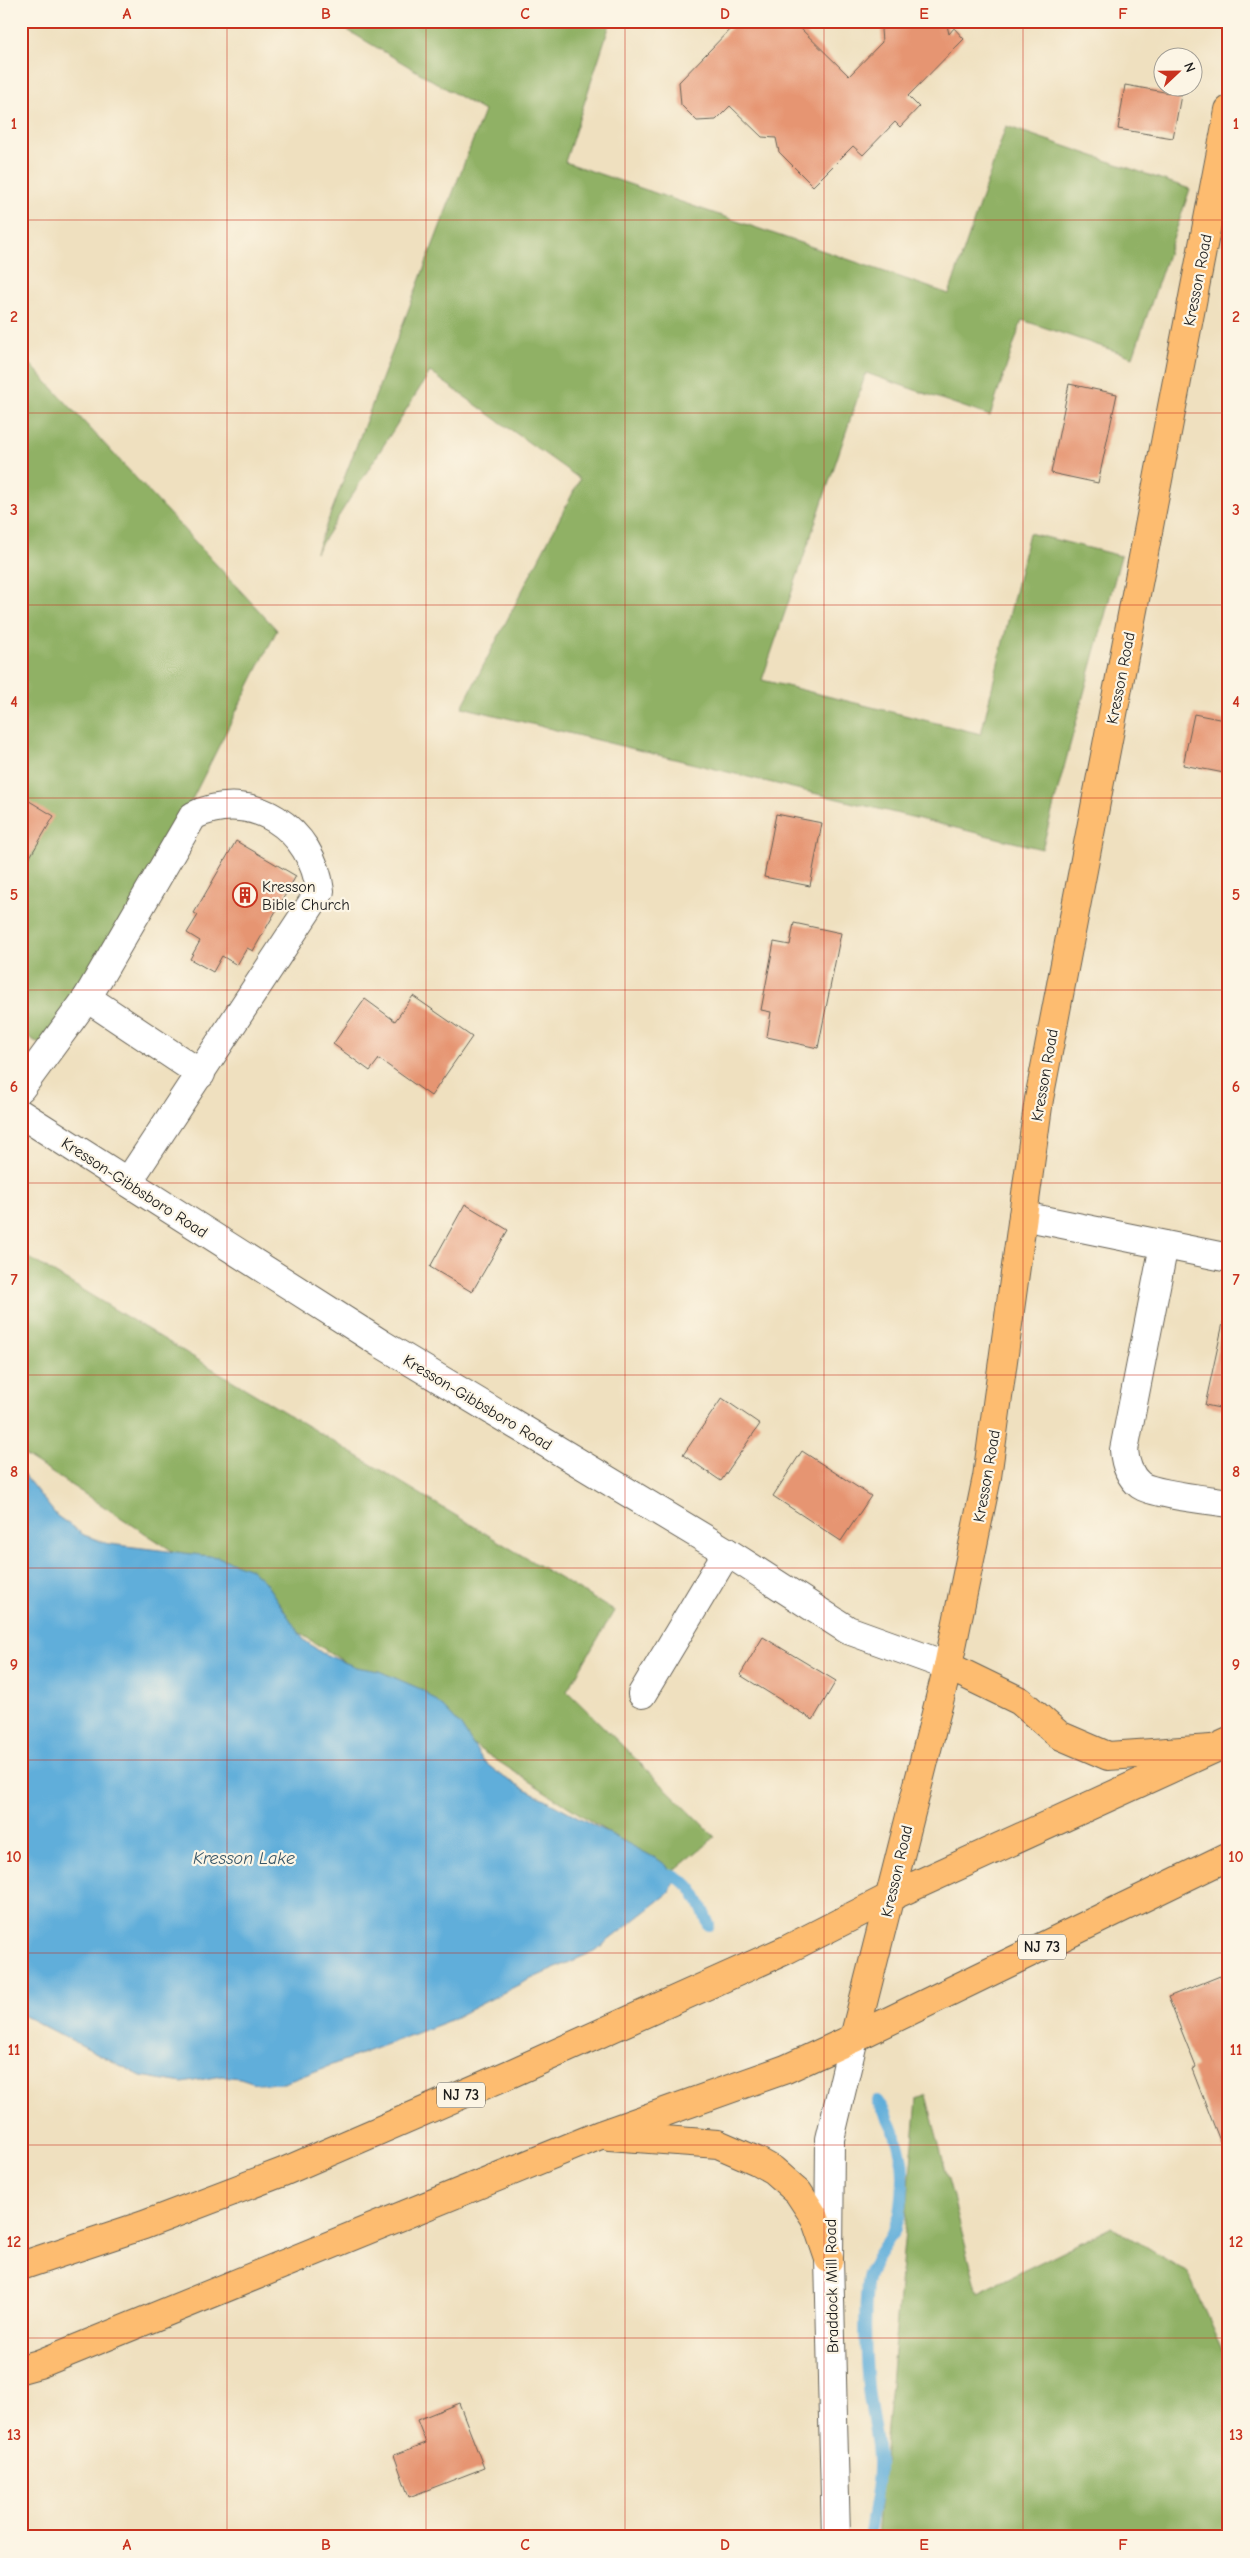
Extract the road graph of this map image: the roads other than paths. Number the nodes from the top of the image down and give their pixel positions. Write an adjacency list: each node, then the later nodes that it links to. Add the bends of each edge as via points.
1 (1229, 110): 2 (main road, Kresson Road)
2 (1222, 188): 8 (main road, Kresson Road, via 1039,1099)
3 (87, 998): 4 (street); 4 (street, via 193,816 214,809 237,807 280,822 307,848 316,869 320,892); 5 (street)
4 (201, 1074): 7 (street)
5 (21, 1088)
6 (21, 1114): 7 (street, Kresson-Gibbsboro Road)
7 (128, 1182): 12 (street, Kresson-Gibbsboro Road, via 380,1343)
8 (1023, 1216): 9 (street); 13 (main road, Kresson Road, via 987,1477)
9 (1164, 1245): 10 (street); 11 (street, via 1124,1450 1126,1465 1132,1476 1147,1489)
10 (1229, 1258)
11 (1229, 1503)
12 (727, 1552): 13 (street, Kresson-Gibbsboro Road, via 848,1630); 14 (street)
13 (948, 1666): 15 (main road, via 1020,1701 1059,1736 1108,1756); 17 (main road, Kresson Road)
14 (642, 1694)
15 (1221, 1746): 17 (main road, NJ 73)
16 (1229, 1856): 18 (main road, NJ 73)
17 (890, 1897): 18 (main road, Kresson Road); 21 (main road, NJ 73, via 786,1950 283,2172 144,2225)
18 (854, 2038): 19 (main road, NJ 73, via 786,2068); 20 (street, Braddock Mill Road, via 830,2139)
19 (600, 2135): 20 (main road, via 718,2144 758,2161 798,2192 815,2218); 22 (main road, NJ 73)
20 (829, 2259): 23 (street, Braddock Mill Road)
21 (21, 2266)
22 (21, 2369)
23 (836, 2537)

